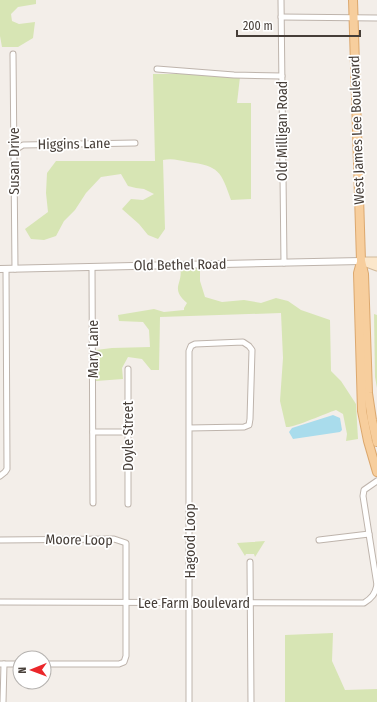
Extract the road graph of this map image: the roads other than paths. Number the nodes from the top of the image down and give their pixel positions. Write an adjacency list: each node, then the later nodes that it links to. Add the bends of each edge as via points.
1 (281, 0): 3 (street, Old Milligan Road)
2 (353, 0): 4 (main road, West James Lee Boulevard)
3 (281, 17): 4 (street); 8 (street, Old Milligan Road)
4 (354, 18): 5 (street); 11 (main road, West James Lee Boulevard)
5 (377, 18)
6 (13, 54): 10 (street, Susan Drive)
7 (157, 69): 8 (street)
8 (282, 76): 13 (street, Old Milligan Road)
9 (135, 143): 10 (street, Higgins Lane, via 23,145)
10 (15, 150): 17 (street, Susan Drive)
11 (361, 261): 12 (main road); 13 (street, Old Bethel Road); 15 (main road); 22 (main road, West James Lee Boulevard, via 364,274 368,393); 23 (main road, West James Lee Boulevard, via 358,273 362,411)
12 (377, 261)
13 (284, 263): 14 (street, Old Bethel Road)
14 (92, 267): 17 (street, Old Bethel Road); 20 (street, Mary Lane)
15 (377, 267)
16 (3, 269): 17 (street, Old Bethel Road); 24 (street, via 6,469)
17 (15, 269)
18 (128, 369): 21 (street, Doyle Street)
19 (189, 428): 19 (street, Hagood Loop, via 191,346 243,342 249,346 252,350 249,425 244,428); 35 (street, Hagood Loop)
20 (93, 432): 21 (street); 26 (street, Mary Lane)
21 (128, 432): 27 (street, Doyle Street)
22 (377, 442)
23 (377, 472)
24 (0, 476)
25 (377, 481): 28 (street, Lee Farm Boulevard, via 364,490 363,496)
26 (93, 503)
27 (128, 504)
28 (369, 534): 30 (street); 32 (street, Lee Farm Boulevard)
29 (0, 540): 34 (street, Moore Loop, via 114,539 126,543)
30 (319, 540)
31 (250, 562): 36 (street)
32 (377, 585): 36 (street, Lee Farm Boulevard, via 375,593 364,603)
33 (0, 602): 34 (street, Lee Farm Boulevard)
34 (126, 602): 35 (street, Lee Farm Boulevard); 38 (street, Moore Loop, via 124,662)
35 (190, 602): 36 (street, Lee Farm Boulevard); 40 (street, Hagood Loop)
36 (251, 603): 41 (street)
37 (2, 664): 39 (street)
38 (52, 664)
39 (3, 702)
40 (189, 702)
41 (251, 702)

